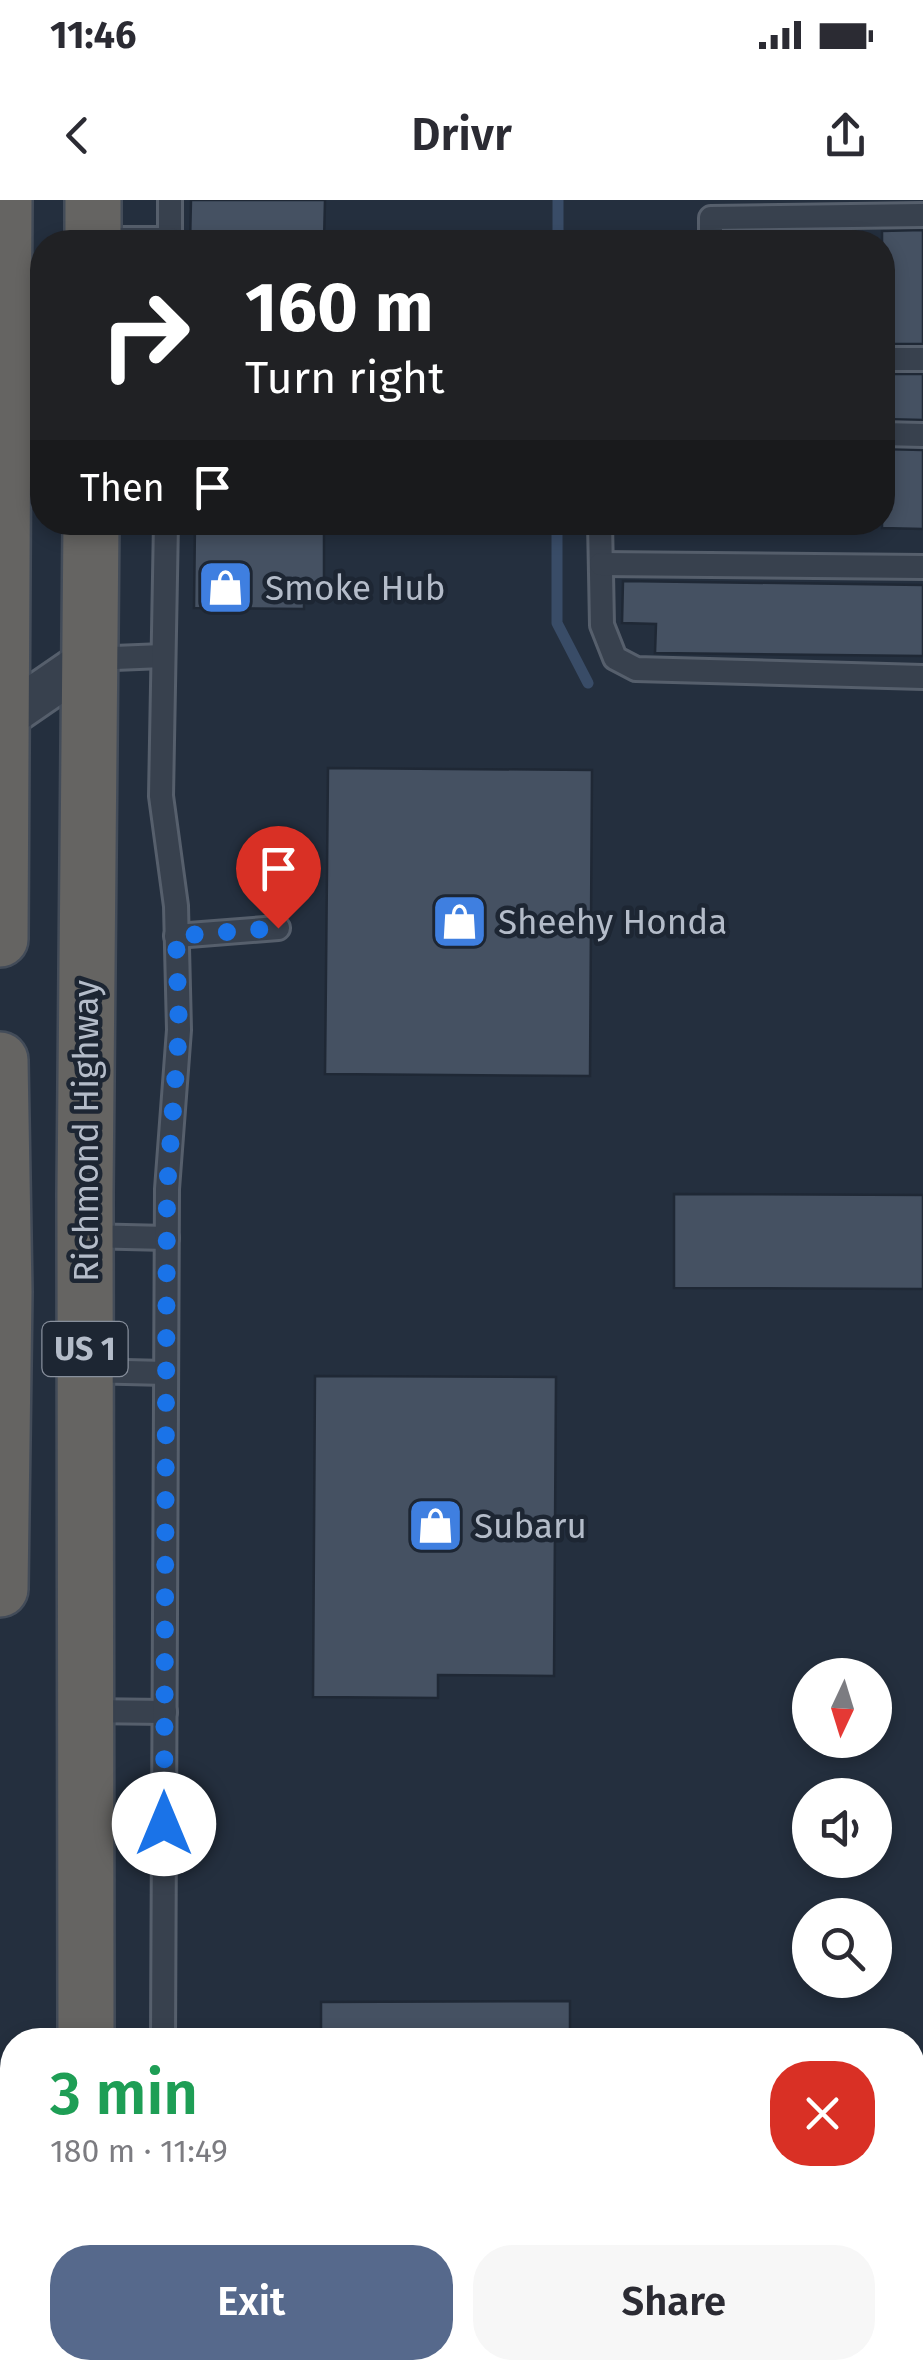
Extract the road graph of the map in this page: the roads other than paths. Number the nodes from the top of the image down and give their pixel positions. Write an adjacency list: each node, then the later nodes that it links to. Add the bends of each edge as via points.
1 (4, 200): 6 (highway)
2 (170, 200): 4 (lane)
3 (923, 215): 5 (lane, via 711,218)
4 (170, 230)
5 (712, 230)
6 (2, 336): 18 (highway)
7 (895, 359): 8 (lane)
8 (923, 359)
9 (895, 434): 10 (lane)
10 (923, 435)
11 (91, 535): 17 (highway, Richmond Highway / US 1)
12 (166, 535): 16 (lane)
13 (600, 535): 14 (lane)
14 (601, 564): 15 (lane); 19 (lane, via 602,625 616,658 636,670)
15 (923, 566)
16 (163, 656): 17 (lane); 22 (lane, via 161,796)
17 (90, 659): 18 (street); 20 (street); 25 (highway, Richmond Highway / US 1)
18 (1, 662): 20 (highway)
19 (923, 678)
20 (1, 721): 23 (highway)
21 (278, 928): 22 (lane)
22 (176, 936): 26 (lane, via 179,1030)
23 (0, 939)
24 (0, 1060): 27 (highway, US 1)
25 (84, 1236): 26 (lane); 28 (highway, Richmond Highway / US 1)
26 (166, 1238): 29 (lane)
27 (2, 1248): 30 (highway, US 1)
28 (85, 1372): 29 (lane); 32 (highway, Richmond Highway / US 1)
29 (166, 1374): 33 (lane)
30 (1, 1491): 31 (highway, US 1)
31 (0, 1590)
32 (86, 1712): 33 (lane); 34 (highway, Richmond Highway / US 1)
33 (165, 1712): 35 (lane)
34 (86, 2028)
35 (163, 2028)

